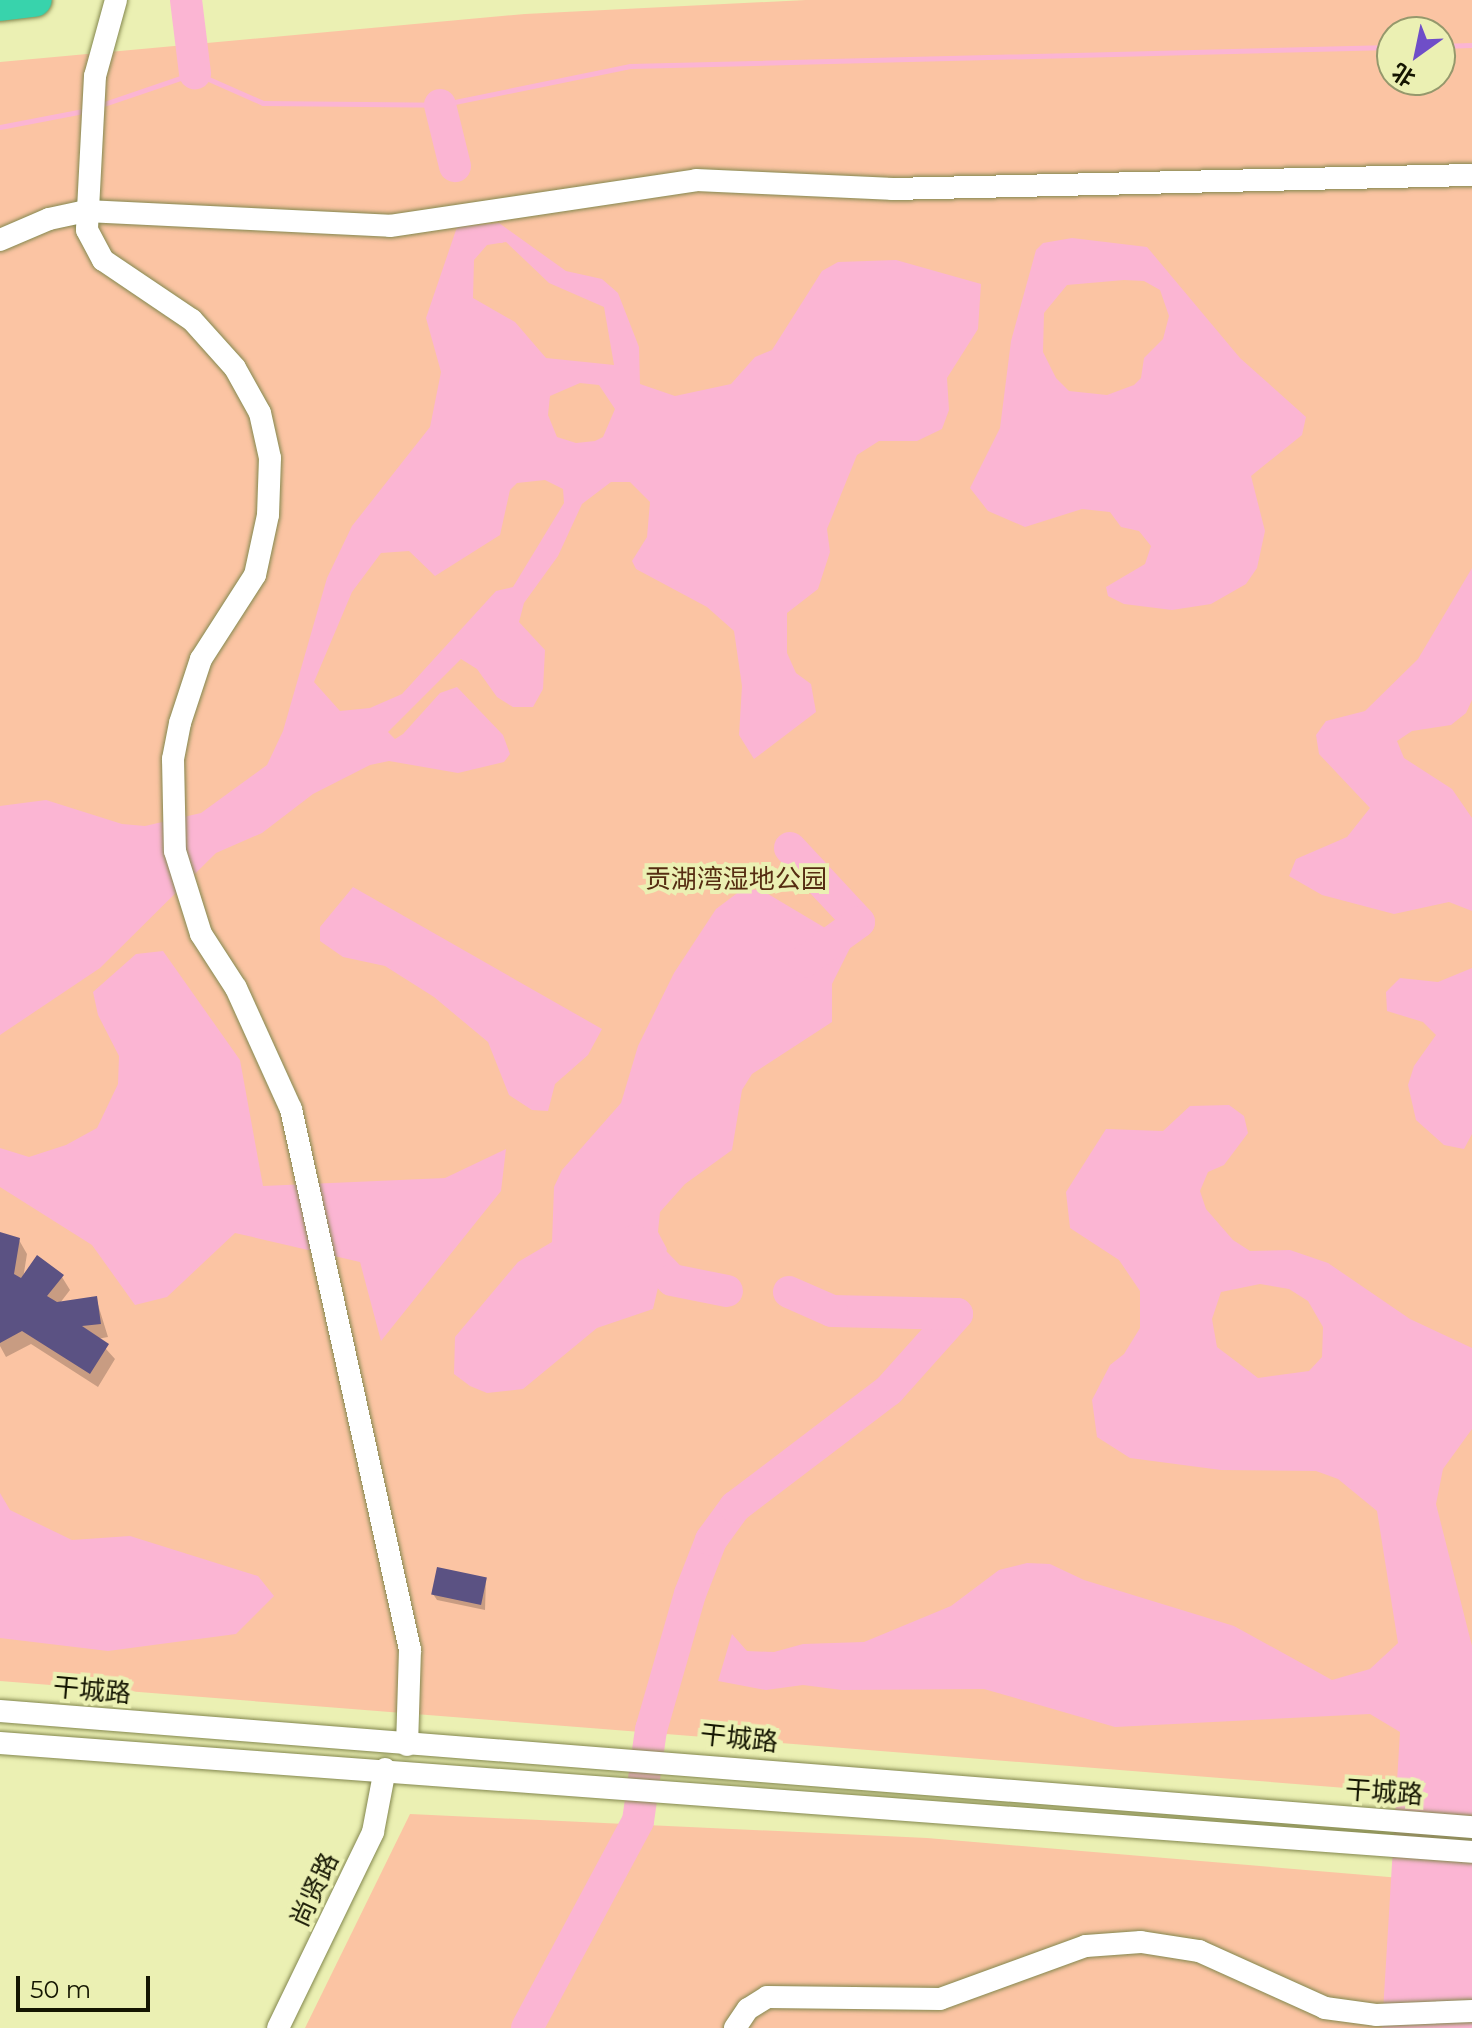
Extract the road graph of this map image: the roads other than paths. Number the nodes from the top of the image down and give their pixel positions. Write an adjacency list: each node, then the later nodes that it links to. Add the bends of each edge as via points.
1 (35, 0): 3 (highway)
2 (116, 0): 5 (street, via 95,76)
3 (0, 4)
4 (1472, 175): 5 (street, via 893,189 696,180 390,226)
5 (86, 211): 6 (street, via 49,219); 9 (street, via 87,230 103,260 192,320 235,368 260,413 270,458 268,515 255,575 201,659 175,747 175,851 201,934 236,988 291,1109 410,1650)
6 (0, 240)
7 (0, 1711): 9 (street, 干城路)
8 (0, 1743): 10 (street, 干城路)
9 (407, 1745): 11 (street, 干城路, via 538,1749)
10 (386, 1769): 12 (street, 干城路); 14 (street, 尚贤路, via 373,1832)
11 (1472, 1827)
12 (1472, 1852)
13 (1472, 2011): 15 (street, via 1376,2015 1325,2008 1199,1951 1141,1942 1086,1946 940,1999 767,1997 748,2009)
14 (280, 2028)
15 (735, 2028)

